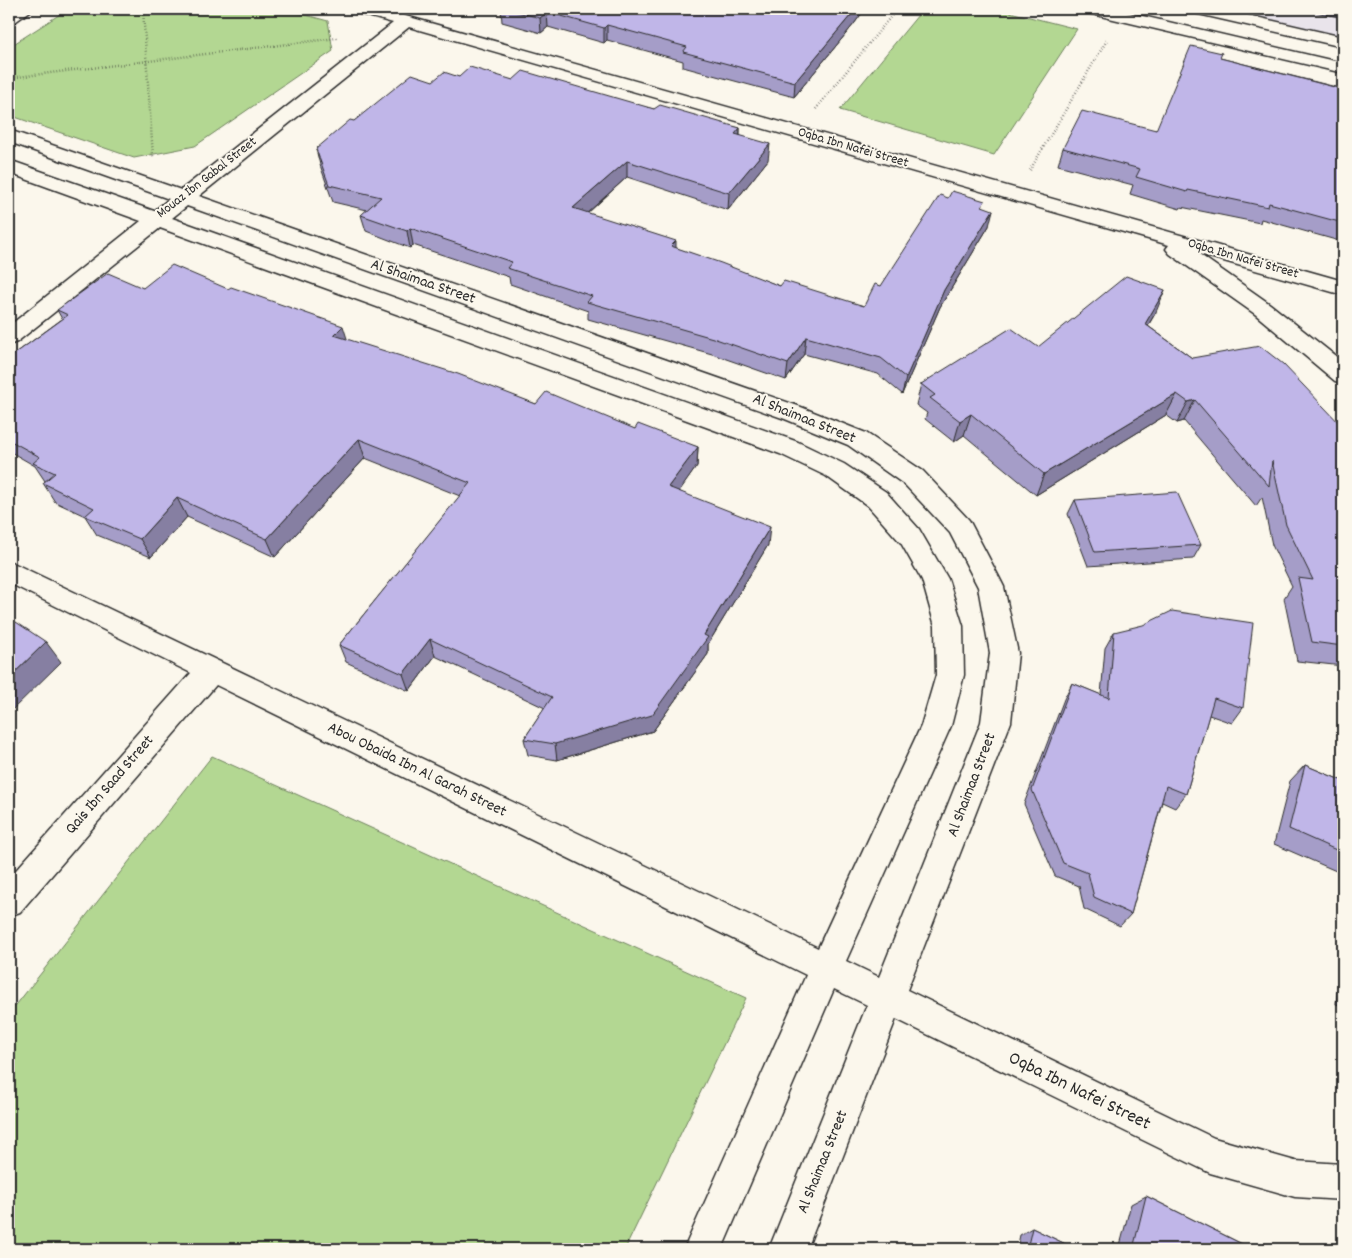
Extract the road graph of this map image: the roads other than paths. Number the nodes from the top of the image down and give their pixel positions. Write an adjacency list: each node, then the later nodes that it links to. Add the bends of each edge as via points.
1 (24, 9): 5 (street)
2 (363, 9): 6 (street, Oqba Ibn Nafei Street)
3 (1092, 9): 8 (street)
4 (1200, 9): 7 (street)
5 (9, 18)
6 (399, 26): 11 (street, Mouaz Ibn Gabal Street); 13 (street, Oqba Ibn Nafei Street, via 797,132)
7 (1343, 42)
8 (1343, 68)
9 (9, 136): 11 (street, Al Shaimaa Street)
10 (9, 166): 12 (street, Al Shaimaa Street)
11 (182, 198): 12 (street, Mouaz Ibn Gabal Street); 21 (street, Al Shaimaa Street, via 783,409 857,439 914,478 960,528 991,587 1004,653 996,722)
12 (155, 219): 15 (street, Mouaz Ibn Gabal Street); 20 (street, Al Shaimaa Street, via 789,448 835,470 876,499 910,536 935,578 949,626 950,676 936,726)
13 (1153, 234): 14 (street, Oqba Ibn Nafei Street); 16 (street, via 1224,279 1295,332)
14 (1343, 288)
15 (9, 337)
16 (1343, 375)
17 (9, 571): 18 (street, Abou Obaida Ibn Al Garah Street)
18 (211, 670): 19 (street, Qais Ibn Saad Street); 20 (street, Abou Obaida Ibn Al Garah Street)
19 (9, 901)
20 (826, 968): 21 (street, Oqba Ibn Nafei Street); 23 (street, Al Shaimaa Street)
21 (889, 999): 22 (street, Oqba Ibn Nafei Street, via 1210,1156 1295,1179); 24 (street, Al Shaimaa Street)
22 (1343, 1182)
23 (703, 1249)
24 (788, 1249)

